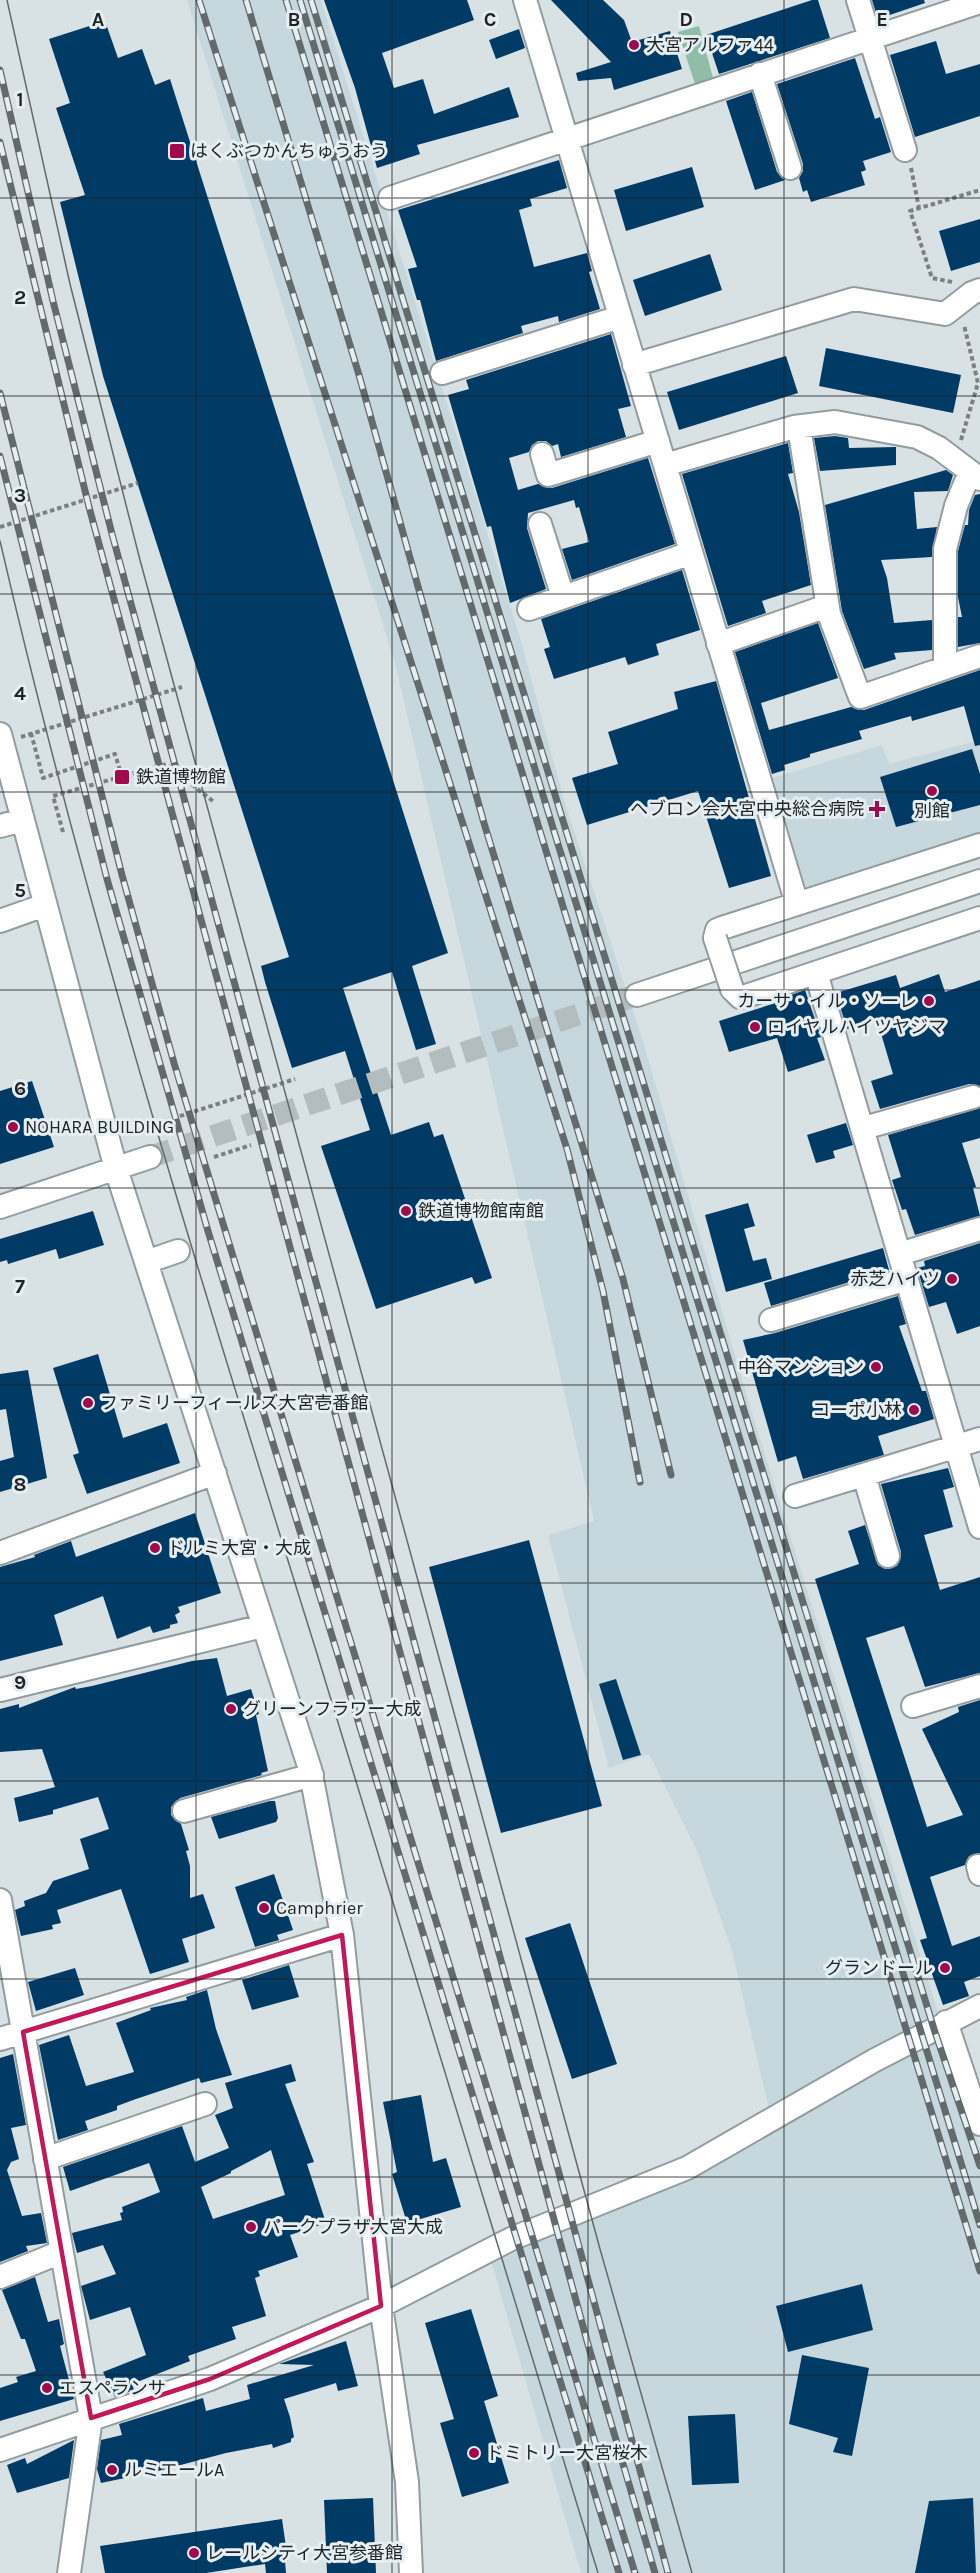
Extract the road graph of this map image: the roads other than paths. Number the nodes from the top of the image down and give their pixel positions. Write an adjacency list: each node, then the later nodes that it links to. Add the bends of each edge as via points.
1 (525, 0): 6 (street)
2 (858, 0): 4 (street)
3 (980, 3): 4 (street)
4 (868, 38): 5 (street); 7 (street)
5 (760, 74): 6 (street); 8 (street)
6 (568, 138): 9 (street); 11 (street)
7 (905, 150)
8 (790, 168)
9 (390, 198)
10 (976, 291): 12 (street, via 945,314 854,299)
11 (621, 317): 12 (street); 13 (street)
12 (634, 365): 15 (street)
13 (442, 373)
14 (799, 427): 17 (street); 18 (street, via 835,422 918,437); 22 (street)
15 (657, 441): 16 (street, via 549,475); 17 (street)
16 (542, 454)
17 (665, 465): 20 (street)
18 (975, 476): 26 (street, via 956,506 945,549)
19 (540, 524): 21 (street)
20 (691, 554): 21 (street); 24 (street)
21 (563, 597): 23 (street)
22 (827, 606): 24 (street); 26 (street, via 860,698)
23 (529, 609)
24 (718, 644): 32 (street)
25 (980, 656): 26 (street)
26 (945, 668)
27 (9, 736): 28 (street)
28 (23, 820): 29 (street); 33 (street)
29 (0, 826)
30 (980, 845): 32 (street)
31 (980, 882): 37 (street)
32 (797, 904): 36 (street, bridge, via 717,930 715,938 732,989 740,997)
33 (45, 905): 35 (street); 41 (street)
34 (980, 918): 36 (street)
35 (0, 921)
36 (816, 973): 39 (street)
37 (637, 995)
38 (974, 1097): 39 (street)
39 (864, 1128): 45 (street)
40 (150, 1157): 41 (street)
41 (116, 1169): 42 (street); 46 (street)
42 (0, 1207)
43 (980, 1229): 45 (street)
44 (178, 1251): 46 (street)
45 (900, 1254): 47 (street)
46 (146, 1262): 51 (street)
47 (907, 1279): 48 (street); 50 (street)
48 (771, 1320)
49 (980, 1439): 50 (street)
50 (956, 1447): 52 (street); 54 (street)
51 (215, 1473): 55 (street); 57 (street)
52 (864, 1475): 53 (street); 56 (street)
53 (795, 1496)
54 (980, 1527)
55 (0, 1553)
56 (888, 1556)
57 (263, 1626): 59 (street); 61 (street)
58 (980, 1686): 60 (street)
59 (0, 1690)
60 (913, 1706)
61 (312, 1775): 62 (street); 64 (street)
62 (184, 1811)
63 (0, 1900): 67 (street)
64 (342, 1935): 67 (street); 74 (street)
65 (980, 2006): 66 (street)
66 (946, 2022): 70 (street); 74 (street, via 687,2168 512,2239)
67 (23, 2032): 68 (street); 71 (street)
68 (0, 2039)
69 (205, 2104): 71 (street)
70 (980, 2124)
71 (45, 2159): 72 (street)
72 (62, 2252): 73 (street); 75 (street)
73 (0, 2277)
74 (381, 2306): 75 (street, via 210,2379); 78 (street, via 407,2482)
75 (91, 2418): 76 (street); 77 (street)
76 (0, 2450)
77 (69, 2573)
78 (411, 2573)

